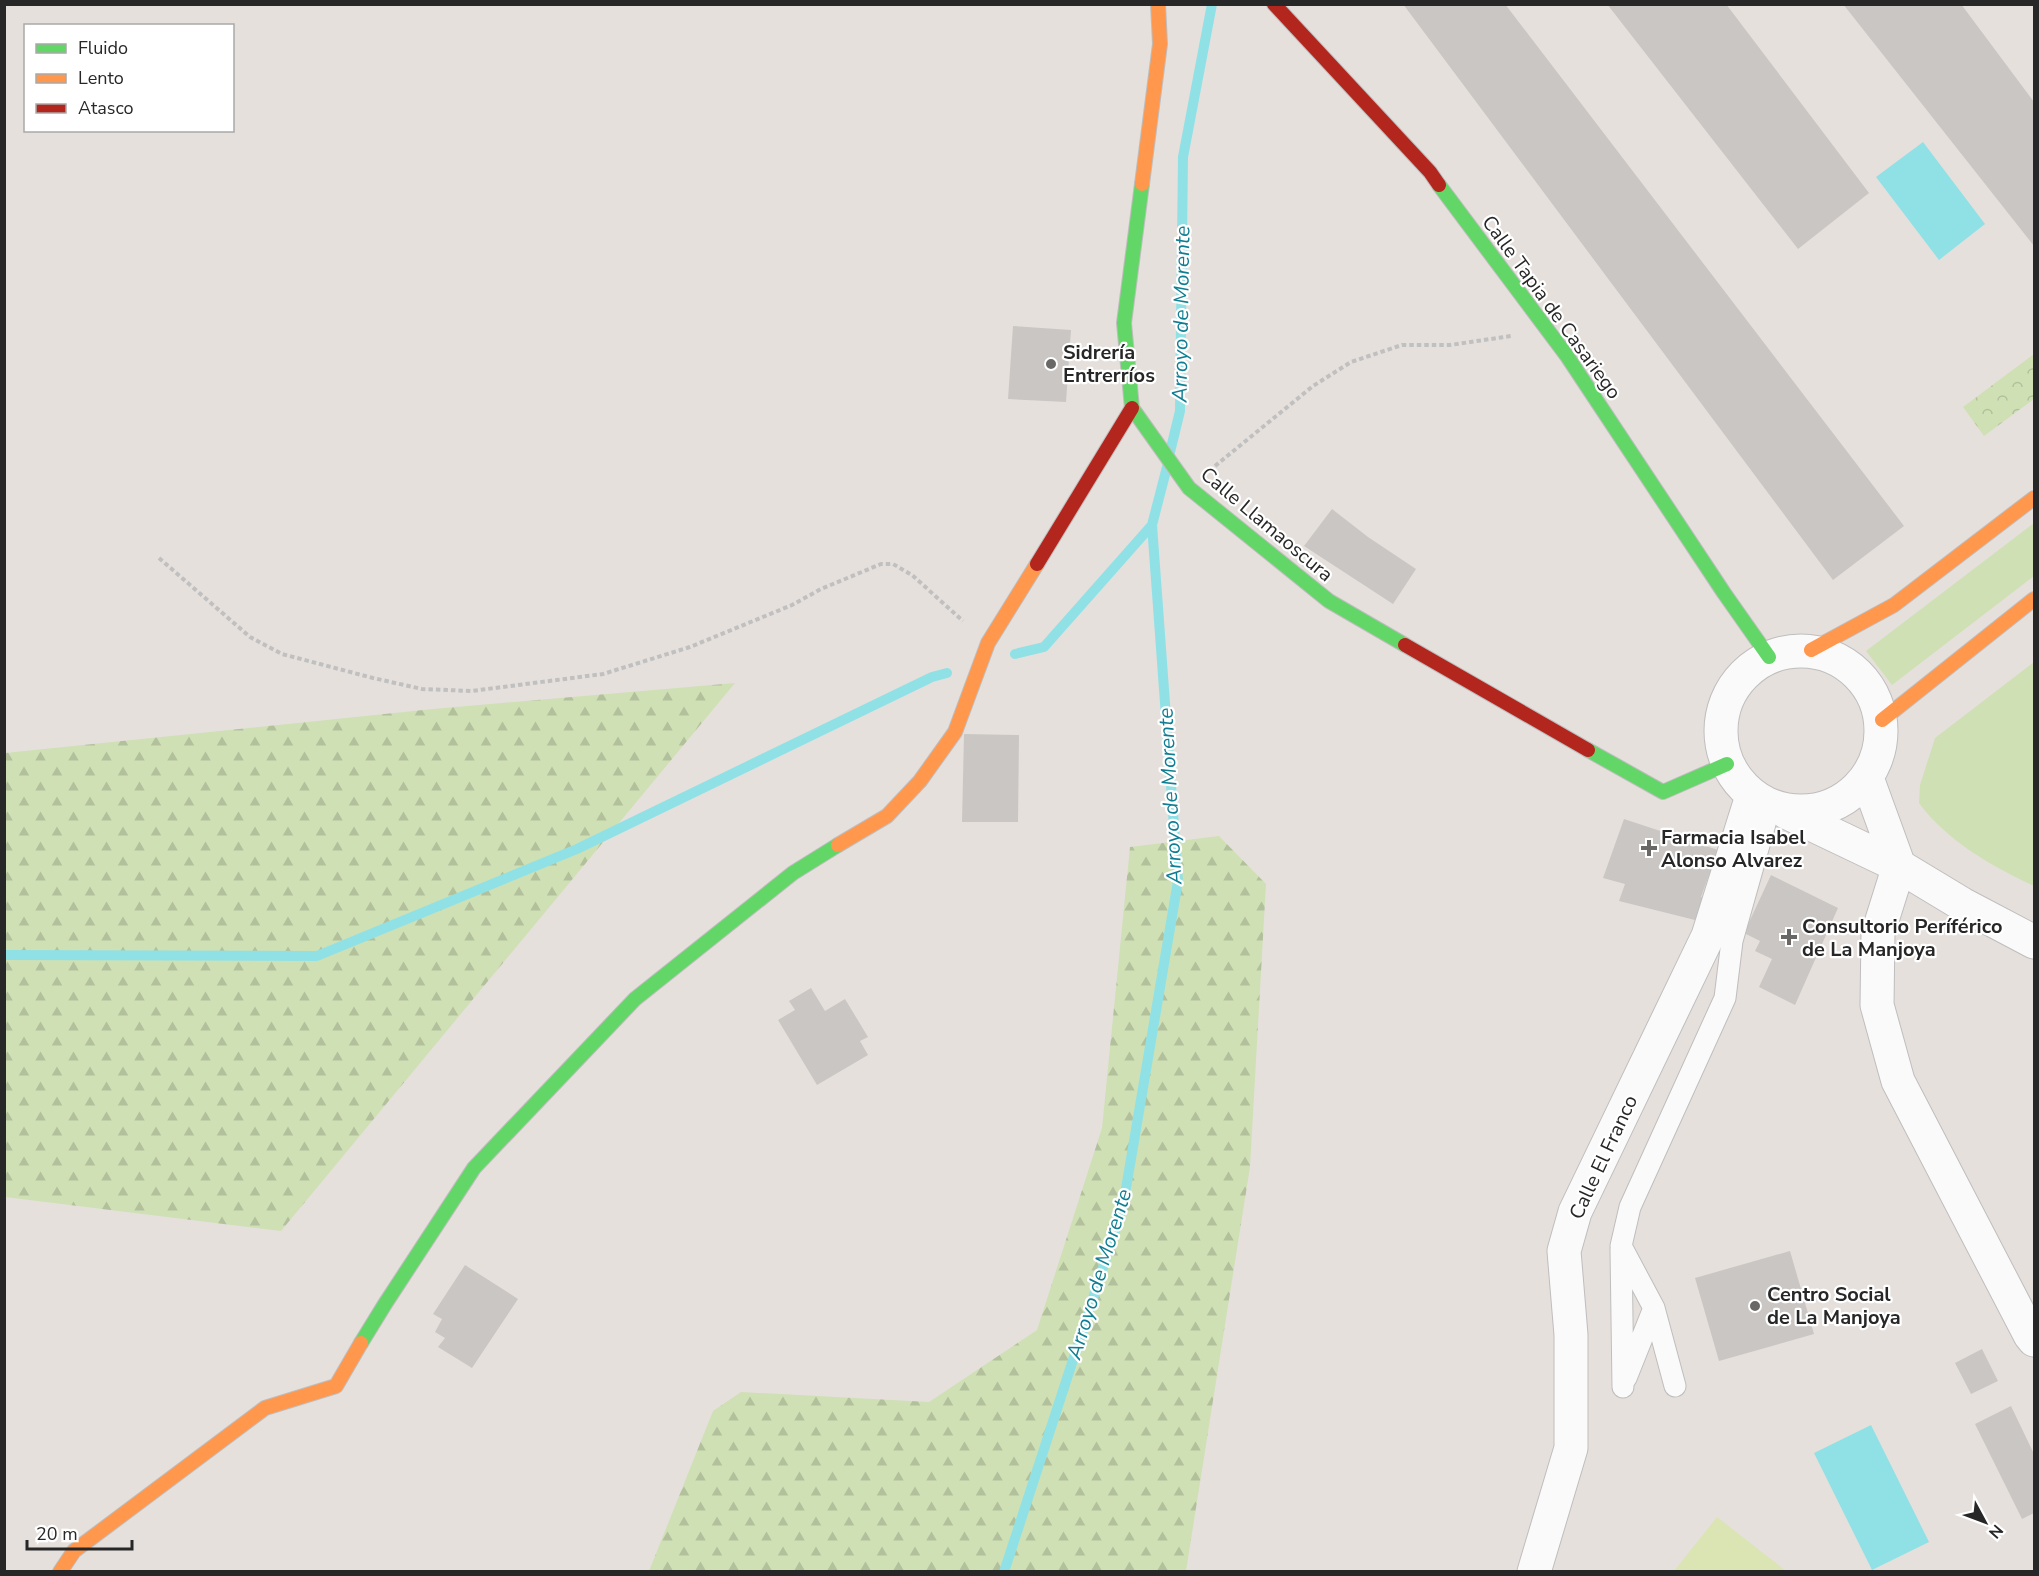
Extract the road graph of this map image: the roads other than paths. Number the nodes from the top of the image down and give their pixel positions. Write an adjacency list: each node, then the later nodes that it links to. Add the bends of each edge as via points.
1 (1158, 4): 3 (street, via 1160,44 1124,323)
2 (1274, 4): 7 (street, Calle Tapia de Casariego, via 1430,172 1567,356)
3 (1132, 408): 9 (street, Calle Llamaoscura, via 1187,484 1329,601 1663,792); 18 (street, via 988,643 955,732 920,781 887,816 793,873 635,999 474,1168 336,1386 265,1408 74,1551)
4 (2034, 498): 6 (street, via 1894,605)
5 (2034, 599): 8 (street)
6 (1810, 650): 7 (street); 8 (street, via 1844,662 1870,687)
7 (1769, 657): 9 (street, via 1742,675 1725,702 1719,733)
8 (1882, 720): 10 (street, via 1880,750)
9 (1727, 764): 11 (street, via 1737,782)
10 (1867, 778): 11 (street, via 1844,800 1814,811); 12 (street)
11 (1768, 804): 12 (street); 14 (lane, via 1732,941 1725,998 1630,1207); 19 (street, Calle El Franco, via 1575,1212 1564,1251 1571,1335 1570,1448)
12 (1899, 866): 13 (street); 16 (street, via 1878,933 1877,1005 1898,1081)
13 (2034, 942)
14 (1621, 1246): 15 (lane); 15 (lane, via 1623,1387)
15 (1654, 1308): 17 (lane)
16 (2034, 1340)
17 (1675, 1386)
18 (60, 1572)
19 (1534, 1572)

